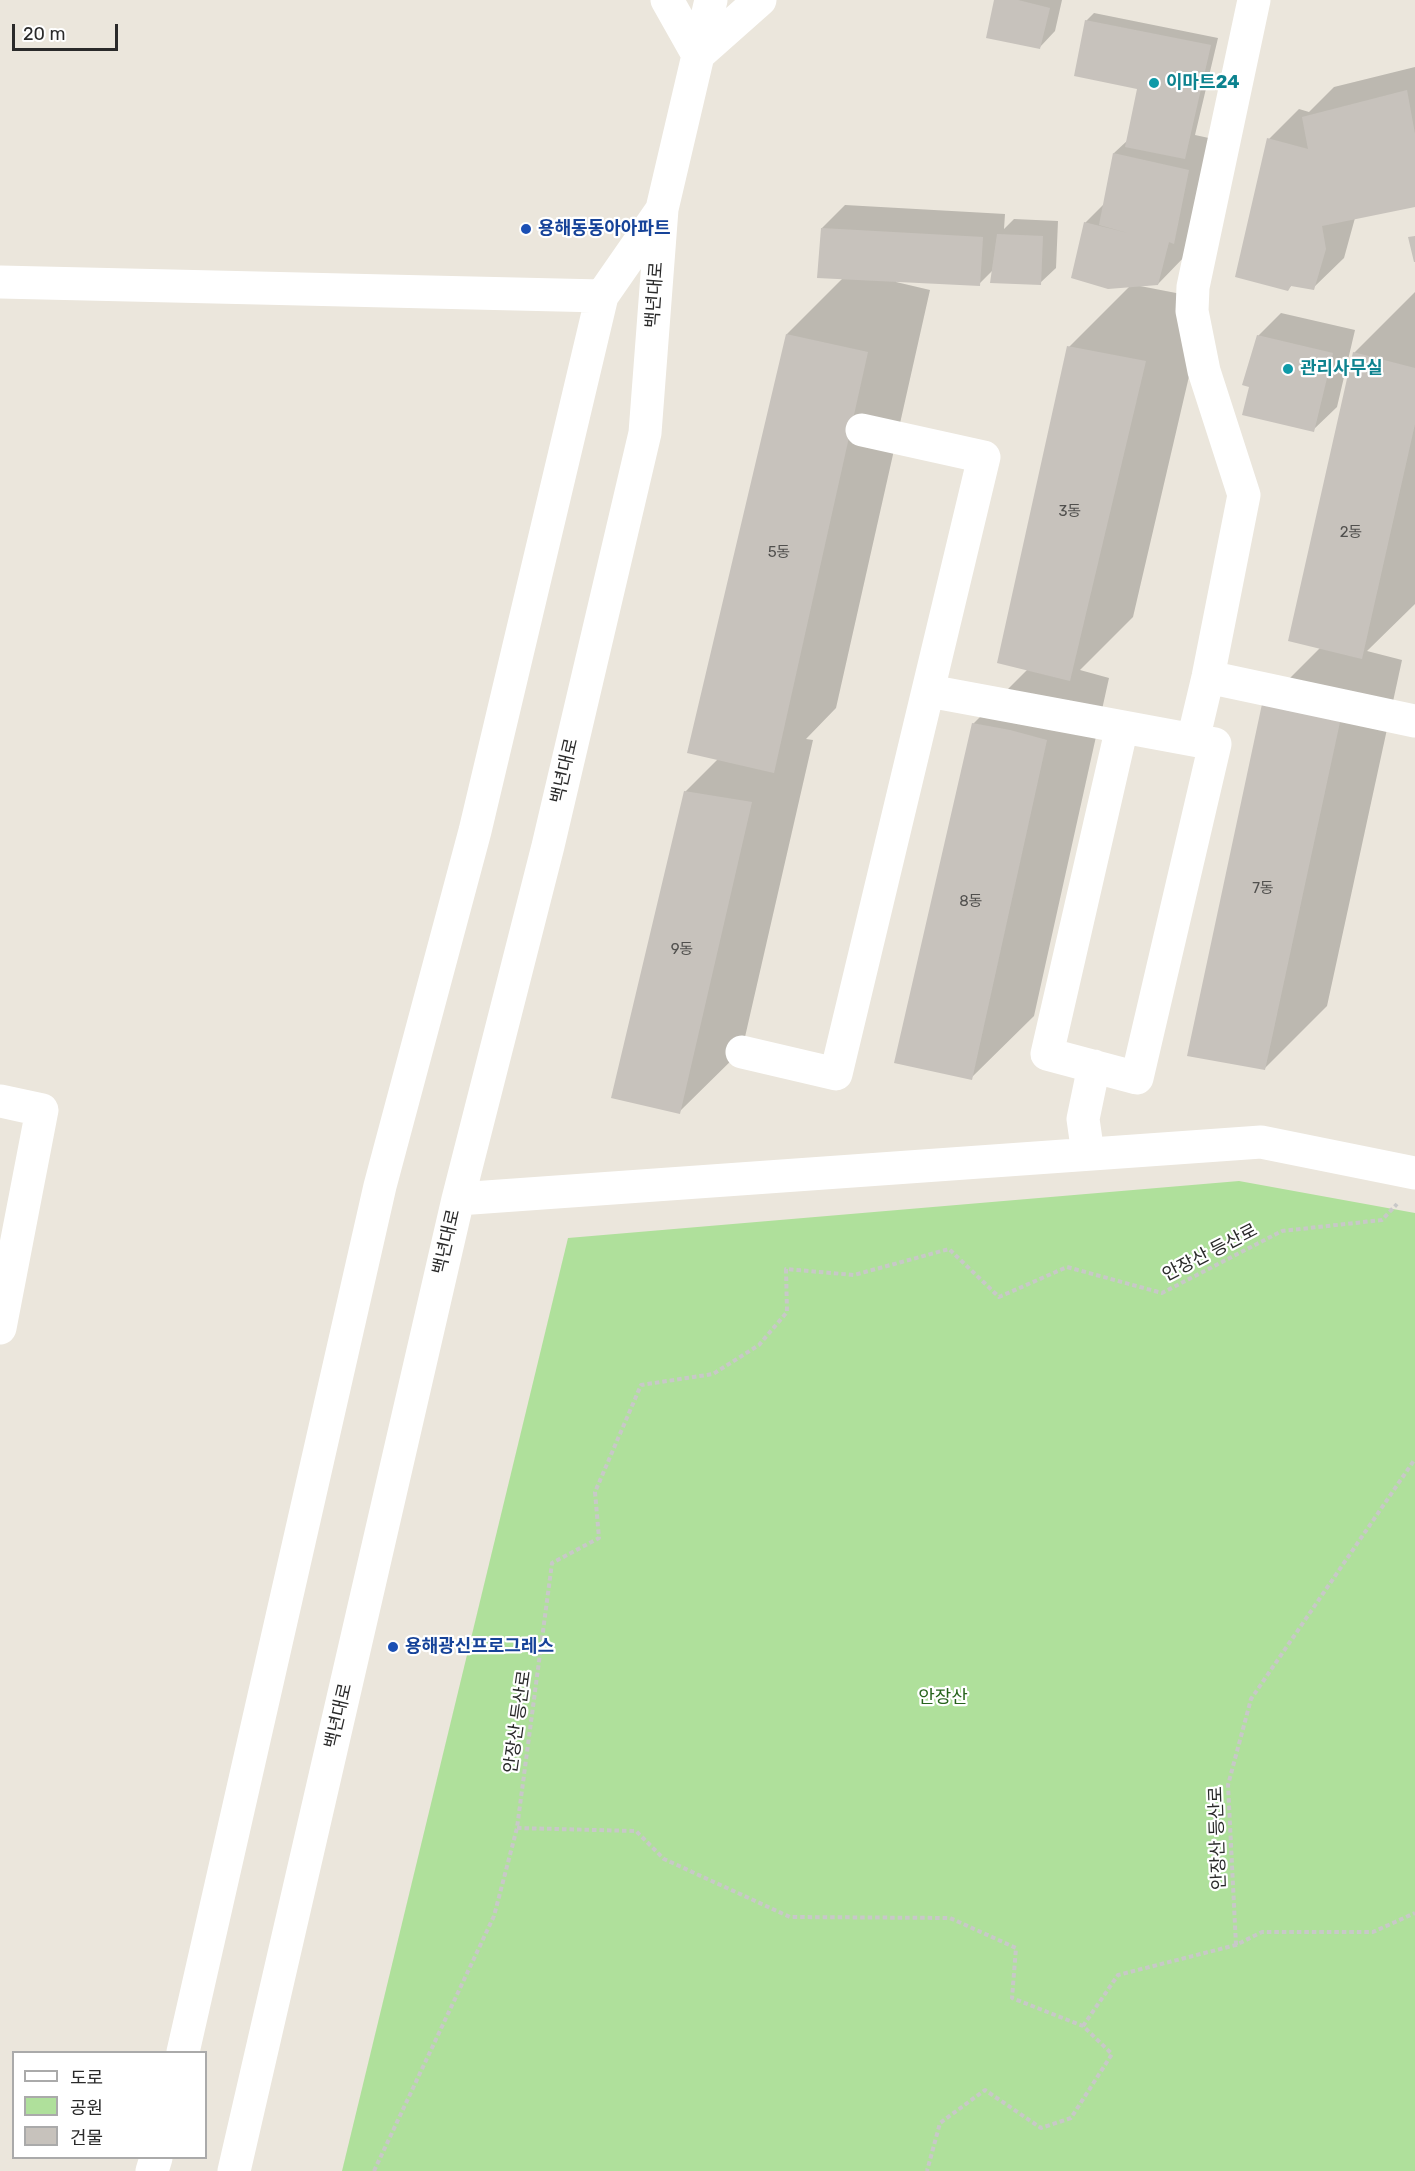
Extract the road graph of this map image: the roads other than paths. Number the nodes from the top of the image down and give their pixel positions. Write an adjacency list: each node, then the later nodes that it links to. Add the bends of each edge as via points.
1 (667, 0): 5 (street)
2 (711, 0): 5 (street)
3 (760, 0): 5 (street)
4 (1254, 0): 10 (street, via 1193,287 1192,311 1204,371 1244,495)
5 (698, 55): 6 (street)
6 (662, 209): 8 (street, 백년대로); 20 (street, 백년대로, via 645,433 548,846)
7 (0, 282): 8 (street)
8 (602, 296): 22 (street, 백년대로, via 476,831 380,1186)
9 (862, 430): 11 (street, via 984,457)
10 (1208, 677): 12 (street); 14 (street)
11 (929, 690): 13 (street); 15 (street, via 836,1074)
12 (1415, 721)
13 (1122, 727): 14 (street); 16 (street, via 1047,1054)
14 (1192, 740): 16 (street, via 1215,744 1137,1078)
15 (742, 1052)
16 (1094, 1066): 18 (street, via 1083,1119)
17 (0, 1101): 21 (street, via 42,1110)
18 (1088, 1154): 19 (street, via 1261,1142); 20 (street)
19 (1410, 1172)
20 (458, 1199): 23 (street, 백년대로)
21 (0, 1328)
22 (183, 2051)
23 (234, 2171)

